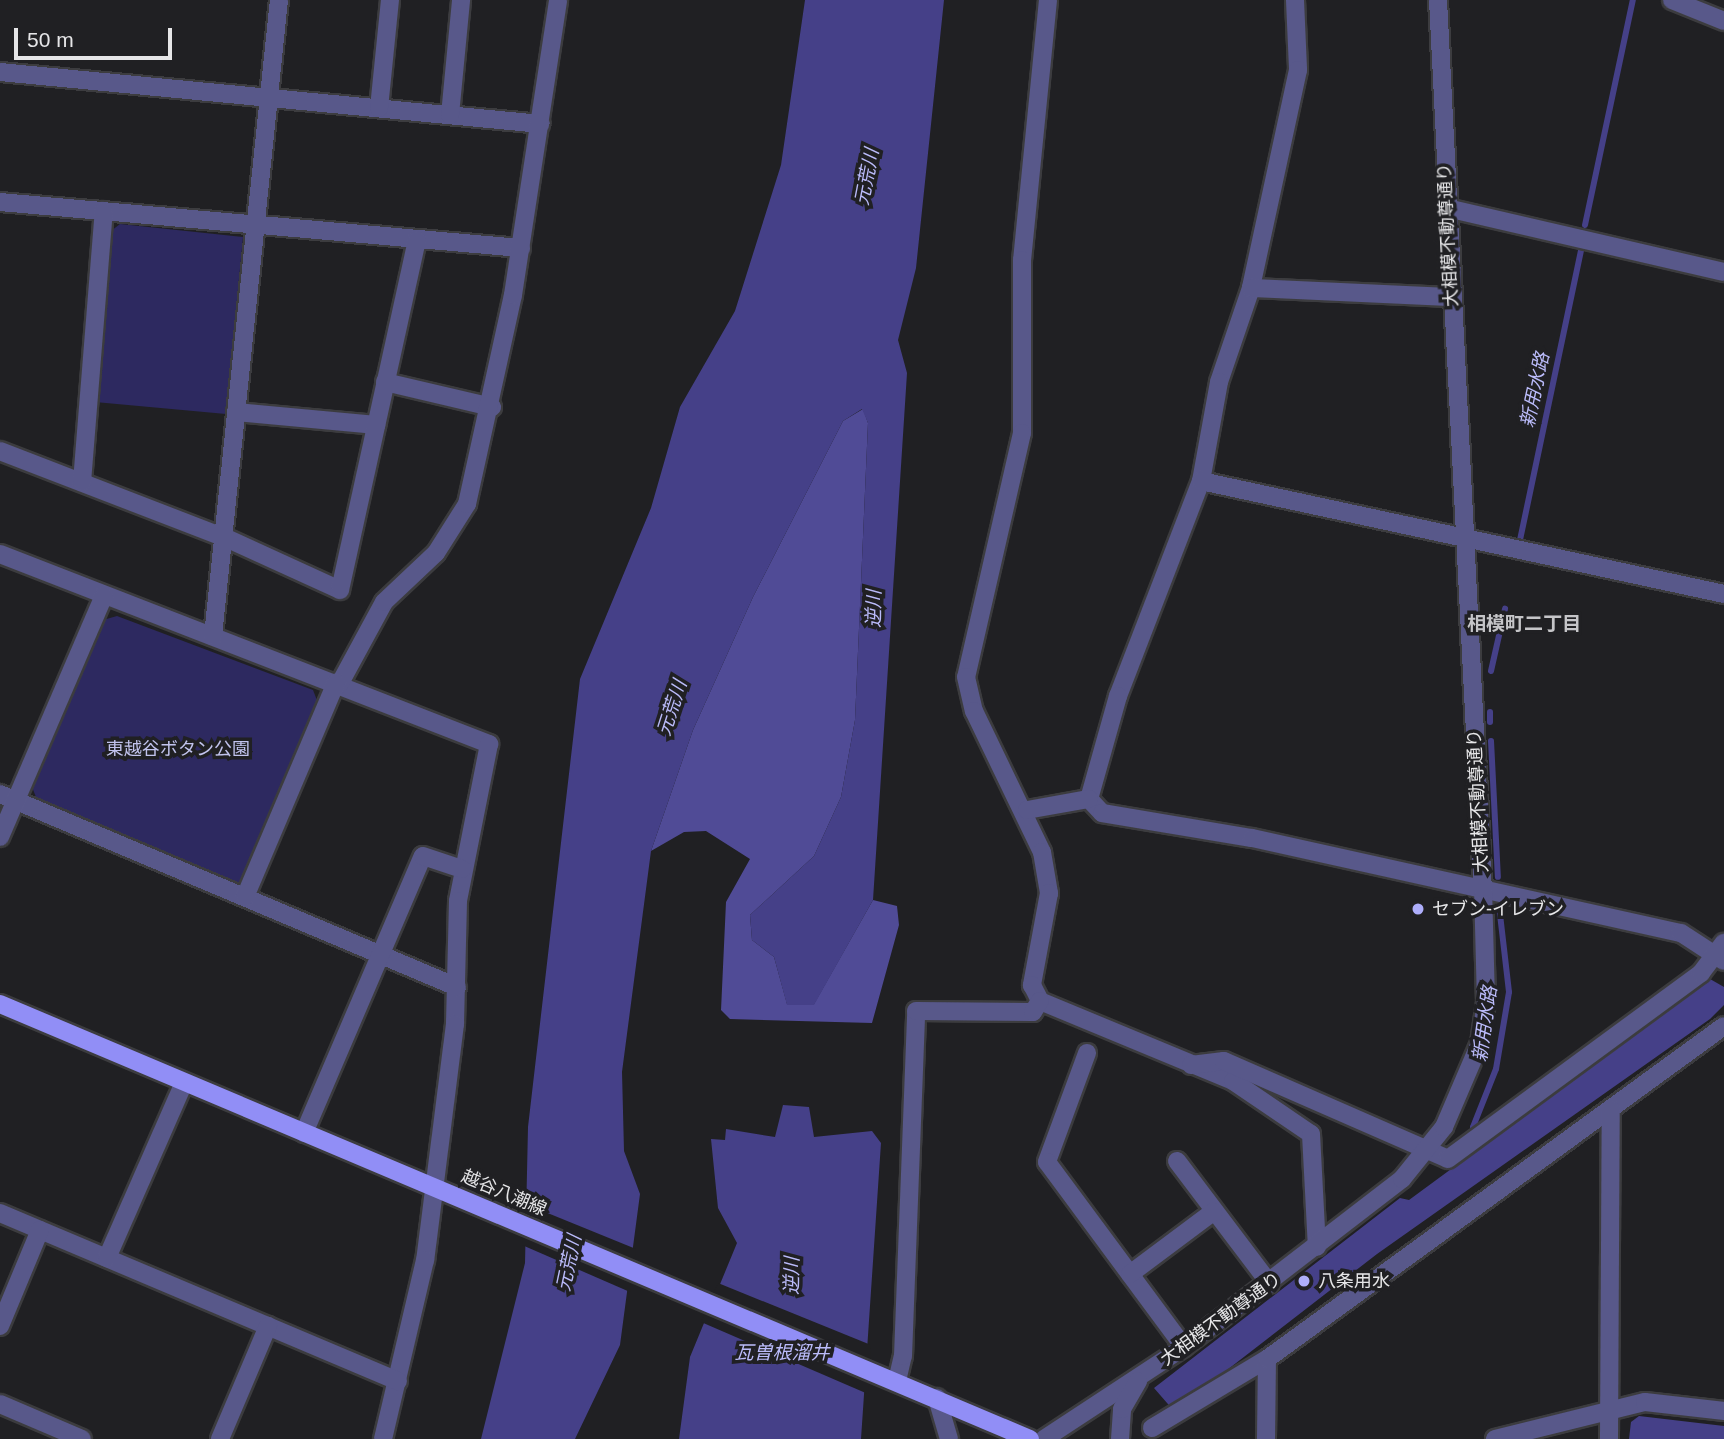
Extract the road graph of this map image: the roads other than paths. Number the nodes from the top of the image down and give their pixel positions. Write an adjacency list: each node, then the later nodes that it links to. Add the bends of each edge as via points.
1 (279, 0): 11 (street)
2 (390, 0): 12 (street)
3 (461, 0): 13 (street)
4 (558, 0): 14 (street)
5 (1048, 0): 40 (street, via 1022,260 1022,433 966,677 974,712)
6 (1295, 0): 22 (street, via 1298,70)
7 (1438, 0): 16 (street, 大相模不動尊通り)
8 (1672, 0): 9 (street)
9 (1724, 21)
10 (0, 72): 11 (street)
11 (269, 97): 12 (street); 18 (street)
12 (379, 108): 13 (street)
13 (450, 115): 14 (street)
14 (541, 124): 20 (street)
15 (0, 202): 17 (street)
16 (1447, 208): 21 (street); 23 (street, 大相模不動尊通り)
17 (104, 211): 18 (street); 30 (street)
18 (256, 225): 19 (street); 26 (street)
19 (417, 240): 20 (street); 24 (street)
20 (521, 248): 25 (street)
21 (1724, 272)
22 (1251, 288): 23 (street); 29 (street, via 1219,382)
23 (1451, 297): 32 (street, 大相模不動尊通り)
24 (385, 382): 25 (street); 27 (street)
25 (492, 407): 37 (street, via 454,530 384,602)
26 (236, 412): 27 (street); 31 (street)
27 (376, 425): 31 (street, via 340,590)
28 (0, 451): 30 (street)
29 (1201, 481): 32 (street); 39 (street, via 1118,696)
30 (82, 482): 31 (street)
31 (226, 538): 36 (street)
32 (1466, 540): 34 (street); 43 (street, 大相模不動尊通り)
33 (0, 554): 35 (street)
34 (1724, 594)
35 (104, 595): 36 (street); 38 (street)
36 (214, 636): 37 (street)
37 (337, 684): 42 (street, via 489,744); 44 (street)
38 (8, 797): 41 (street); 44 (street)
39 (1089, 799): 40 (street); 43 (street, via 1102,813 1252,838)
40 (1027, 810): 48 (street, via 1049,893 1030,974)
41 (0, 837)
42 (462, 869): 46 (street, via 423,856); 47 (street)
43 (1483, 891): 45 (street, via 1681,933); 56 (street, 大相模不動尊通り, via 1486,1002 1480,1043 1459,1099)
44 (245, 897): 46 (street)
45 (1722, 953): 56 (street, via 1448,1159)
46 (379, 954): 47 (street); 55 (street)
47 (457, 987): 58 (street)
48 (1040, 1001): 52 (street); 70 (street, via 1033,1012 916,1011 903,1356)
49 (0, 1004): 53 (main road, 越谷八潮線)
50 (1724, 1026): 54 (street)
51 (1087, 1053): 64 (street, via 1047,1163)
52 (1185, 1066): 56 (street, via 1224,1061); 62 (street, via 1233,1081 1311,1133)
53 (184, 1083): 55 (main road, 越谷八潮線); 63 (street)
54 (1611, 1109): 69 (street); 75 (street)
55 (304, 1133): 58 (main road, 越谷八潮線)
56 (1426, 1153): 62 (street, 大相模不動尊通り)
57 (1177, 1161): 59 (street)
58 (436, 1188): 70 (main road, 越谷八潮線); 72 (street)
59 (1213, 1212): 64 (street); 65 (street)
60 (0, 1213): 61 (street)
61 (40, 1230): 63 (street); 66 (street)
62 (1317, 1247): 65 (street, 大相模不動尊通り)
63 (107, 1258): 67 (street)
64 (1130, 1274): 68 (street)
65 (1270, 1284): 68 (street, 大相模不動尊通り)
66 (0, 1326)
67 (268, 1326): 72 (street); 79 (street)
68 (1184, 1348): 71 (street, 大相模不動尊通り)
69 (1267, 1359): 77 (street); 85 (street)
70 (890, 1378): 73 (main road, 越谷八潮線)
71 (1140, 1378): 83 (street, 大相模不動尊通り); 84 (street, via 1122,1409)
72 (398, 1381): 80 (street)
73 (937, 1398): 81 (street); 82 (main road, 越谷八潮線)
74 (0, 1404): 78 (street)
75 (1612, 1406): 76 (street, via 1645,1402); 86 (street); 87 (street)
76 (1724, 1411)
77 (1152, 1428)
78 (82, 1439)
79 (220, 1439)
80 (383, 1439)
81 (948, 1439)
82 (1030, 1439)
83 (1044, 1439)
84 (1120, 1439)
85 (1266, 1439)
86 (1495, 1439)
87 (1609, 1439)

